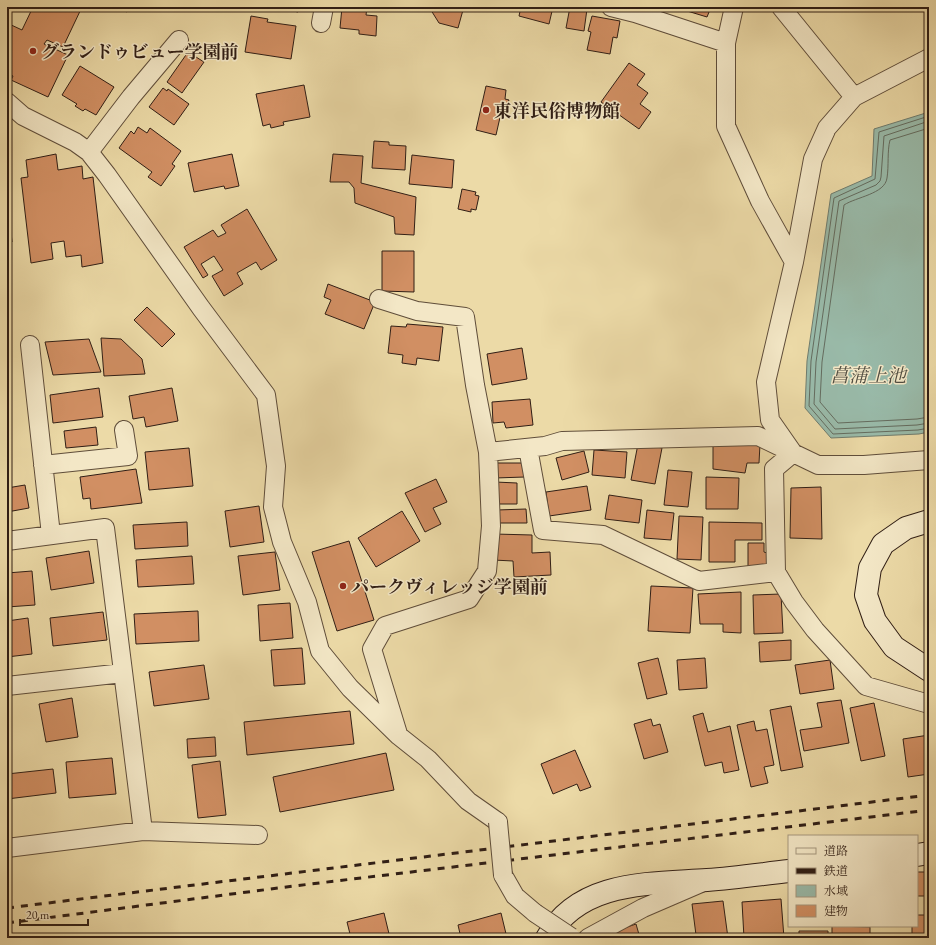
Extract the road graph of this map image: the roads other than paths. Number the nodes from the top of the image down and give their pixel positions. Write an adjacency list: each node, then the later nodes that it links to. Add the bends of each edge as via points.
1 (611, 7): 5 (street)
2 (734, 7): 5 (street)
3 (781, 7): 7 (street)
4 (179, 40): 10 (street)
5 (726, 43): 11 (street, via 726,126 760,201)
6 (929, 58): 7 (street)
7 (854, 97): 11 (street, via 827,128 813,159)
8 (7, 102): 9 (street)
9 (15, 117): 10 (street, via 75,142)
10 (89, 152): 28 (street, via 266,395 276,466 273,506 282,542 307,602 320,651 350,688)
11 (794, 262): 17 (street, via 766,382 770,420)
12 (379, 299): 16 (street, via 417,311 465,316)
13 (30, 345): 19 (street)
14 (124, 430): 19 (street, via 128,456)
15 (528, 448): 16 (street); 17 (street, via 562,441 758,436); 23 (street, via 543,530 603,535 699,581)
16 (488, 452): 28 (street, via 491,526 487,571 469,600 385,626 372,649)
17 (793, 453): 18 (street, via 818,465 864,465); 23 (street, via 774,469)
18 (929, 460)
19 (43, 465): 21 (street)
20 (929, 521): 24 (street, via 906,528 883,544 870,568 866,595 875,621 894,647)
21 (51, 535): 22 (street); 25 (street, via 105,528)
22 (7, 541)
23 (776, 572): 27 (street, via 815,630 866,686)
24 (929, 670)
25 (123, 673): 26 (street); 29 (street)
26 (7, 686)
27 (929, 704)
28 (399, 736): 37 (street, bridge, via 428,760 468,801 498,822 503,875 515,896)
29 (143, 831): 30 (street); 31 (street)
30 (258, 835)
31 (7, 848)
32 (929, 853): 33 (street)
33 (918, 855)
34 (788, 871): 35 (street)
35 (709, 880): 36 (street, via 614,889 590,898 569,911 553,927); 38 (street, via 643,908)
36 (547, 938)
37 (571, 938)
38 (588, 938)

